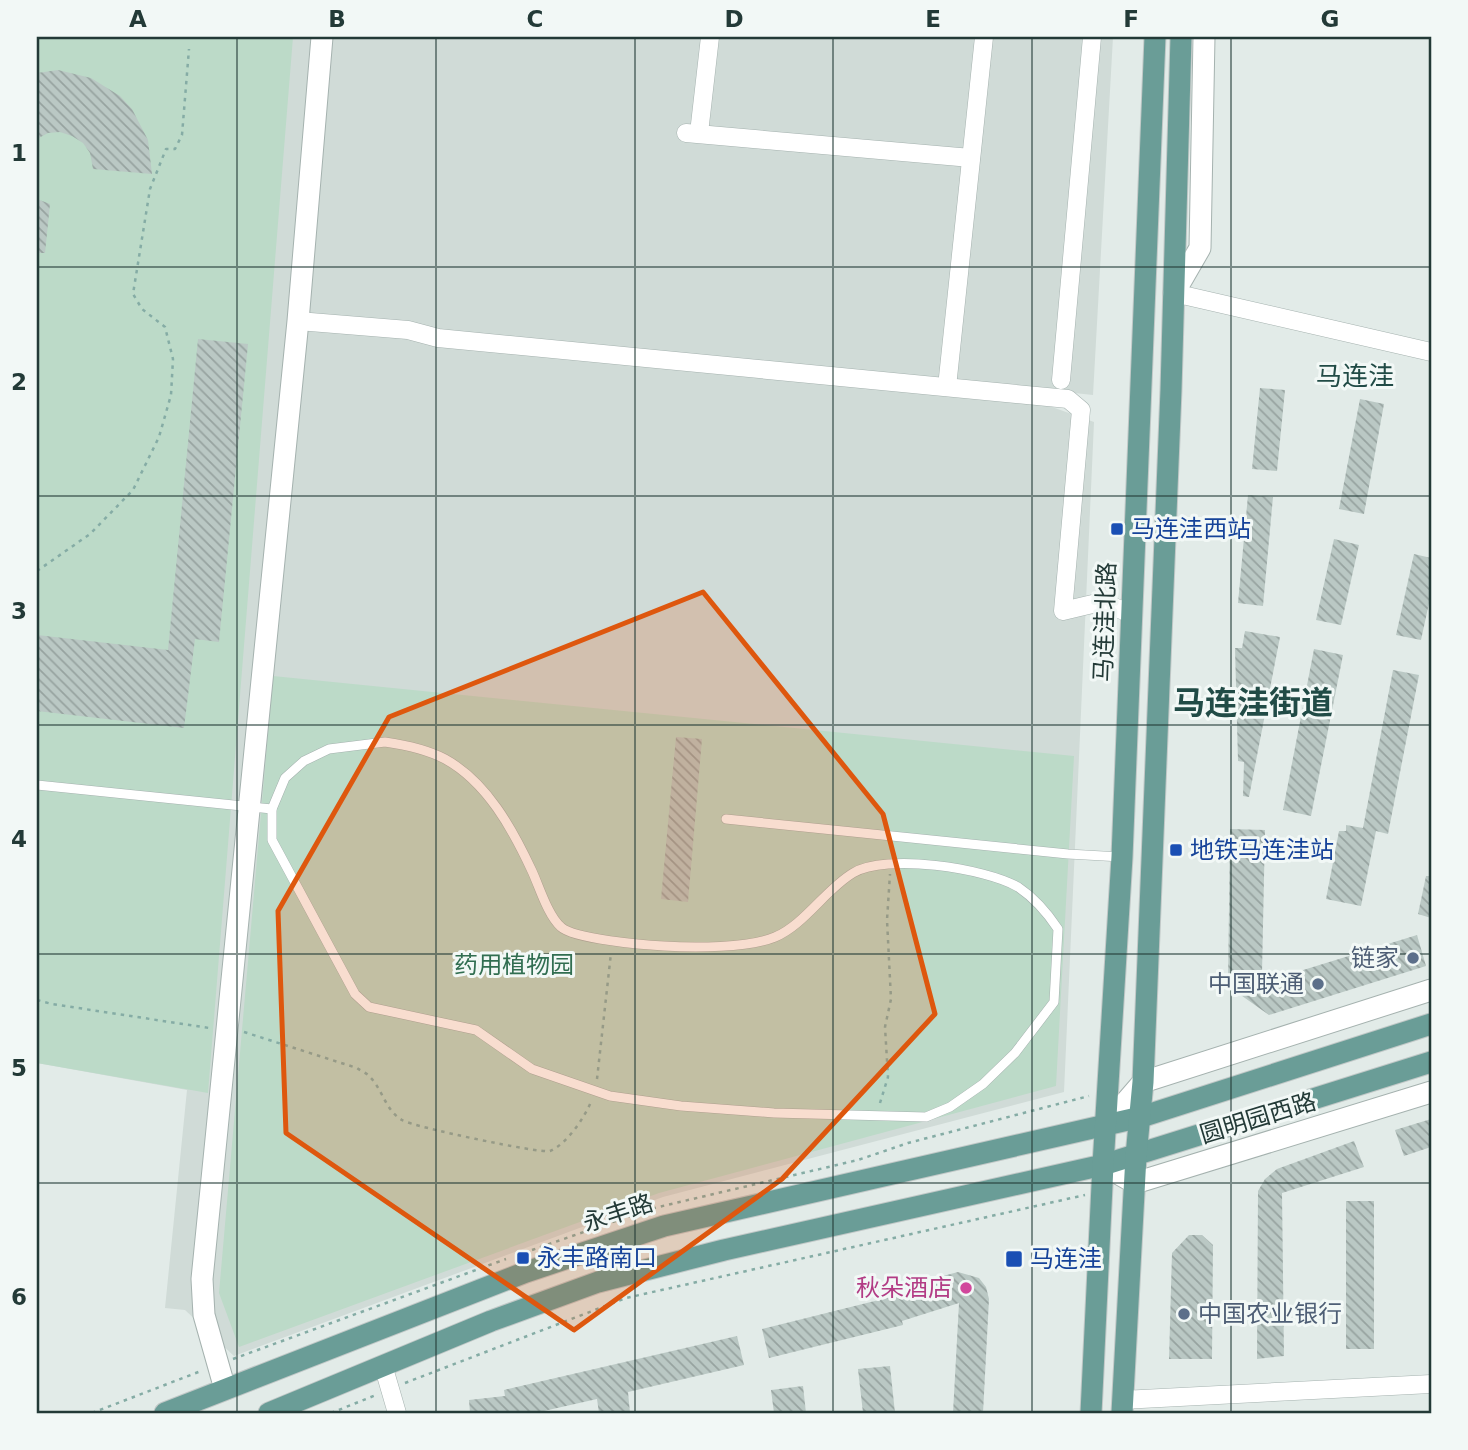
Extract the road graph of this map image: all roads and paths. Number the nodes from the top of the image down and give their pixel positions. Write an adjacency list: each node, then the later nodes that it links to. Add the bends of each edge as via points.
1 (322, 37): 11 (street)
2 (710, 37): 9 (street, via 692,133)
3 (984, 37): 9 (street)
4 (1093, 37): 13 (street)
5 (1155, 37): 16 (main road, 马连洼北路)
6 (1181, 37): 10 (main road)
7 (1204, 37): 10 (street, via 1200,248)
8 (189, 49): 15 (path, via 182,135 176,149 166,149 150,189 133,294 142,309 165,327 173,359 171,395 162,426 133,489 90,534)
9 (971, 158): 14 (street)
10 (1174, 293): 12 (street); 29 (main road)
11 (298, 321): 14 (street); 18 (street)
12 (1431, 352)
13 (1061, 380)
14 (947, 387): 16 (street, via 1068,399 1080,410 1063,611 1101,602)
15 (37, 571)
16 (1132, 614): 21 (main road, 马连洼北路)
17 (37, 785): 18 (lane)
18 (249, 806): 19 (lane); 27 (street)
19 (272, 808): 23 (lane, via 285,778 304,761 329,749 384,742 412,746 446,759 473,780 495,807 561,928 579,936); 30 (lane, via 272,840 355,993 369,1007 476,1030 532,1069)
20 (726, 820): 21 (lane)
21 (1122, 857): 34 (main road, 马连洼北路)
22 (891, 864): 23 (lane, via 854,873 776,937 711,947); 32 (path, via 887,920 891,999 885,1027 888,1077); 32 (lane, via 925,864 995,876 1020,888 1058,929 1054,1002 1015,1053 950,1107 926,1117)
23 (614, 940): 30 (path)
24 (1431, 990): 29 (street)
25 (37, 1000): 27 (path)
26 (1431, 1024): 33 (main road, 圆明园西路)
27 (226, 1031): 30 (path, via 258,1035 357,1068 370,1076 394,1114 420,1128 543,1152 563,1141 586,1113); 41 (street, via 202,1279 204,1315)
28 (1431, 1062): 35 (main road, 圆明园西路)
29 (1143, 1082): 33 (main road); 34 (street)
30 (594, 1092): 32 (lane, via 681,1106)
31 (1431, 1092): 37 (street, 圆明园西路)
32 (877, 1117)
33 (1141, 1117): 34 (main road, 圆明园西路); 35 (main road)
34 (1105, 1126): 36 (main road, 马连洼北路); 41 (main road, 永丰路, via 664,1226 526,1272)
35 (1136, 1156): 36 (main road, 圆明园西路); 37 (main road)
36 (1103, 1165): 37 (street); 38 (main road); 39 (main road, via 610,1279)
37 (1135, 1184): 43 (main road)
38 (1101, 1191): 42 (path, via 626,1298); 48 (main road)
39 (383, 1365): 42 (street); 45 (main road)
40 (1431, 1384): 43 (street)
41 (225, 1389): 44 (main road, 永丰路)
42 (390, 1389): 46 (path); 47 (street)
43 (1122, 1406)
44 (165, 1413)
45 (269, 1413)
46 (331, 1413)
47 (397, 1413)
48 (1091, 1413)

